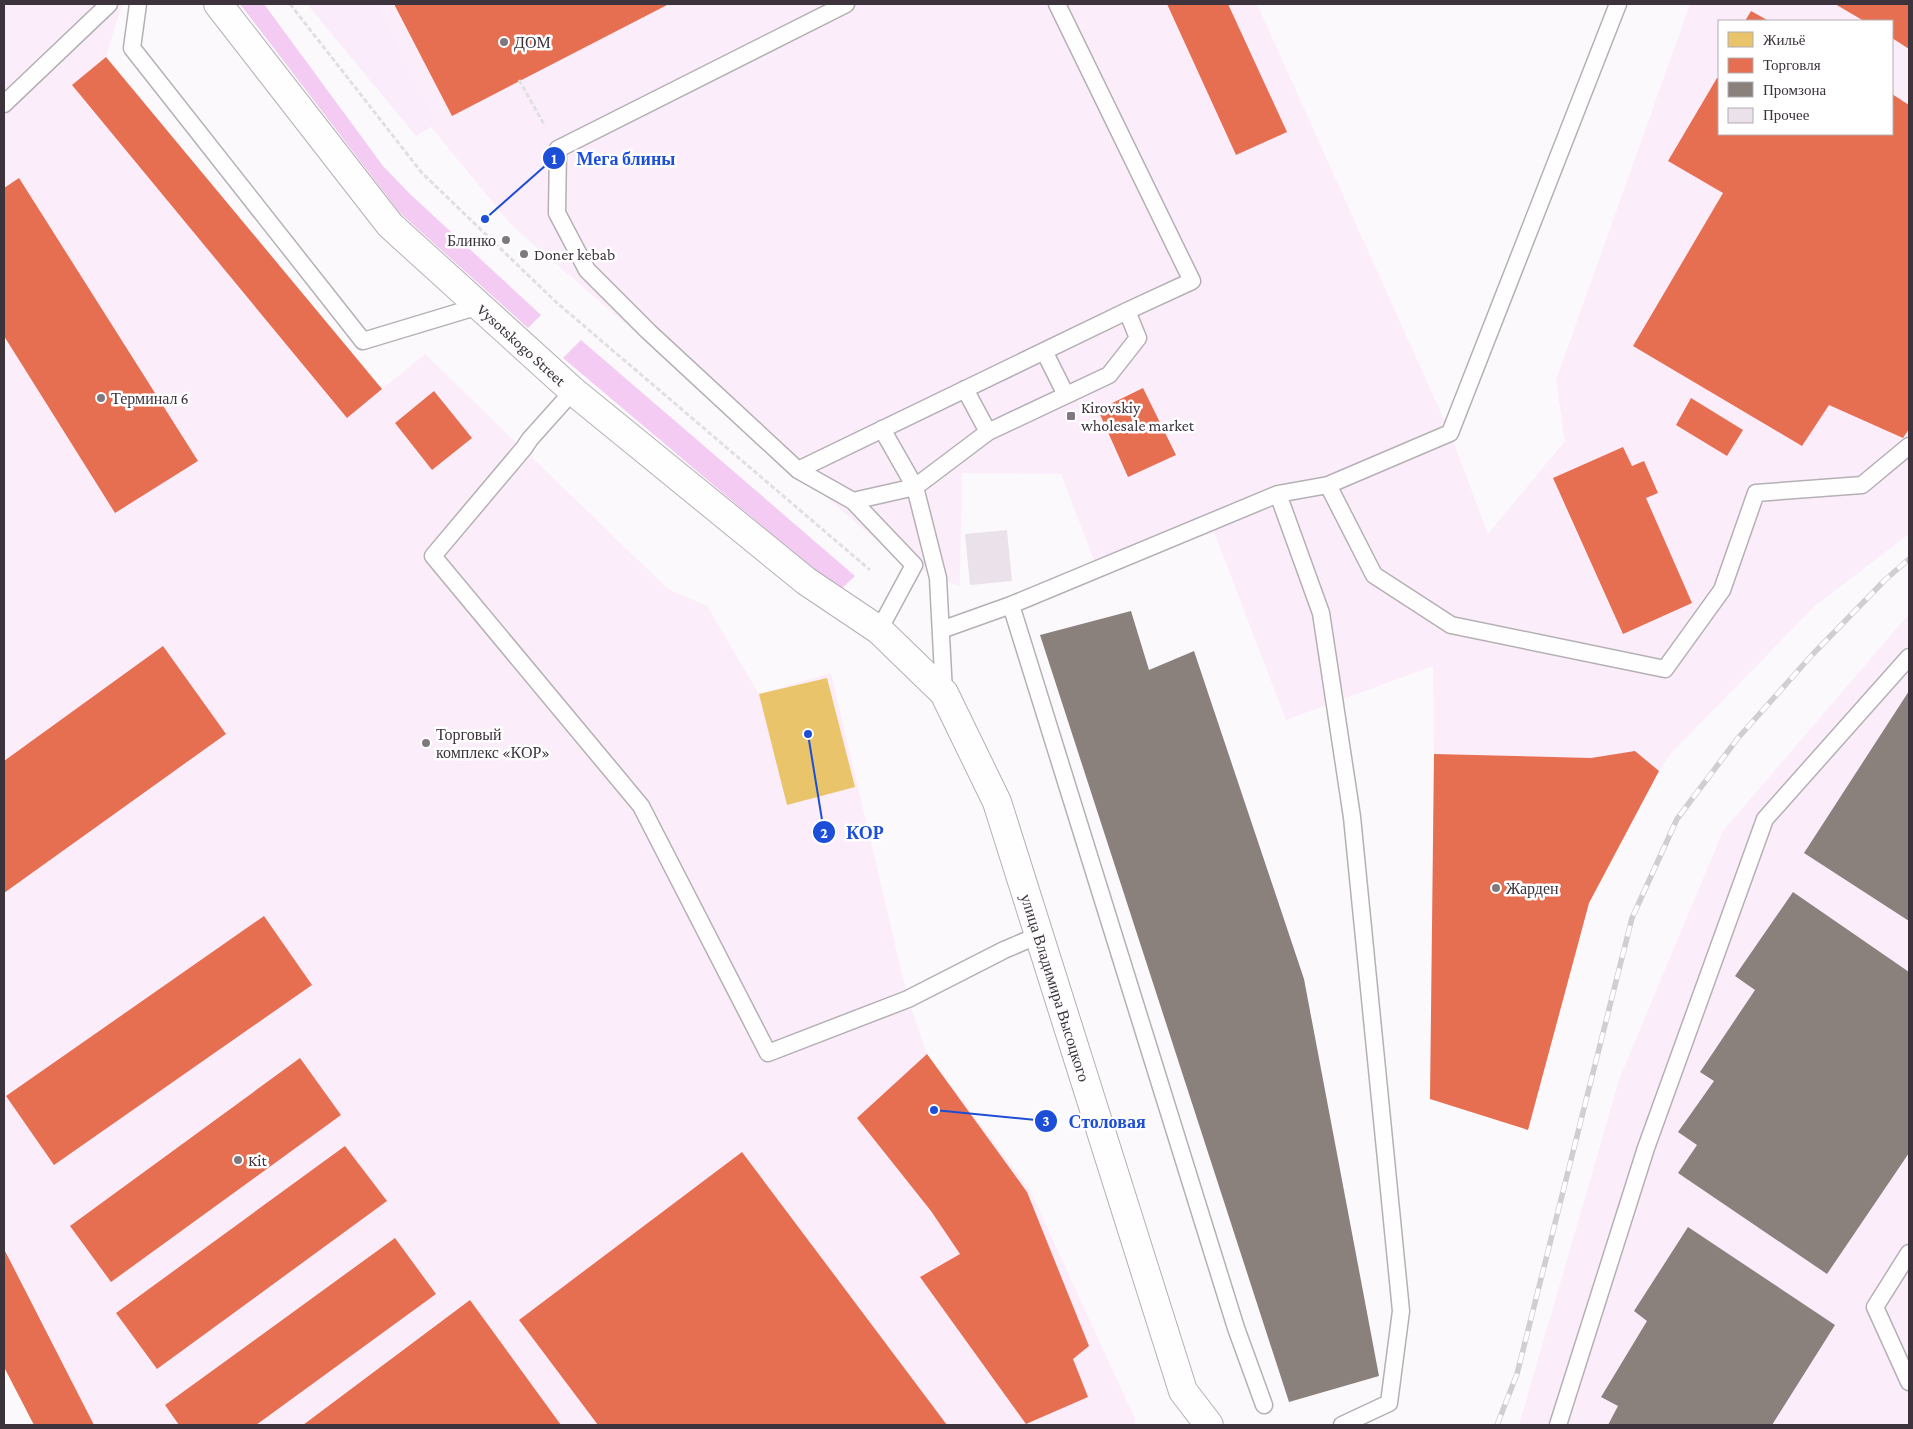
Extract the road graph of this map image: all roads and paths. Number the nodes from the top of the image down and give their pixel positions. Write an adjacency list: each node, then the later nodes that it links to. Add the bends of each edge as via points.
1 (109, 4): 9 (lane)
2 (138, 4): 11 (lane, via 132,48 364,341)
3 (218, 4): 11 (main road, Vysotskogo Street, via 390,225)
4 (290, 4): 25 (path, via 422,173 556,302)
5 (846, 4): 10 (lane)
6 (1057, 4): 12 (lane, via 1192,281)
7 (1618, 4): 21 (lane, via 1450,433)
8 (519, 80): 10 (path)
9 (4, 104)
10 (558, 149): 20 (lane, via 557,213 587,270)
11 (479, 306): 15 (main road, Vysotskogo Street)
12 (1127, 311): 13 (lane); 16 (lane, via 1138,338 1109,375)
13 (1044, 351): 14 (lane); 16 (lane)
14 (965, 390): 17 (lane); 18 (lane)
15 (573, 391): 27 (main road, Vysotskogo Street, via 806,581); 31 (lane, via 433,556 641,806 768,1053 908,999)
16 (1066, 395): 18 (lane)
17 (882, 429): 20 (lane); 22 (lane)
18 (988, 432): 22 (lane)
19 (1909, 446): 21 (lane, via 1862,486 1756,493 1722,590 1665,669 1451,625 1374,575)
20 (798, 470): 24 (lane)
21 (1328, 485): 23 (lane)
22 (915, 487): 24 (lane); 28 (lane, via 938,578)
23 (1278, 494): 26 (lane); 36 (lane, via 1321,613 1352,817 1401,1311 1389,1403)
24 (853, 502): 27 (lane, via 914,565)
25 (870, 570)
26 (1011, 605): 28 (lane); 34 (lane, via 1236,1328)
27 (879, 630): 30 (main road, улица Владимира Высоцкого)
28 (941, 630): 30 (lane)
29 (1909, 657): 37 (lane, via 1766,819 1646,1148)
30 (944, 694): 31 (main road, улица Владимира Высоцкого, via 997,802)
31 (1039, 935): 35 (main road, улица Владимира Высоцкого, via 1182,1391)
32 (1909, 1253): 33 (lane, via 1875,1306)
33 (1909, 1382)
34 (1264, 1405)
35 (1209, 1425)
36 (1342, 1425)
37 (1558, 1425)

